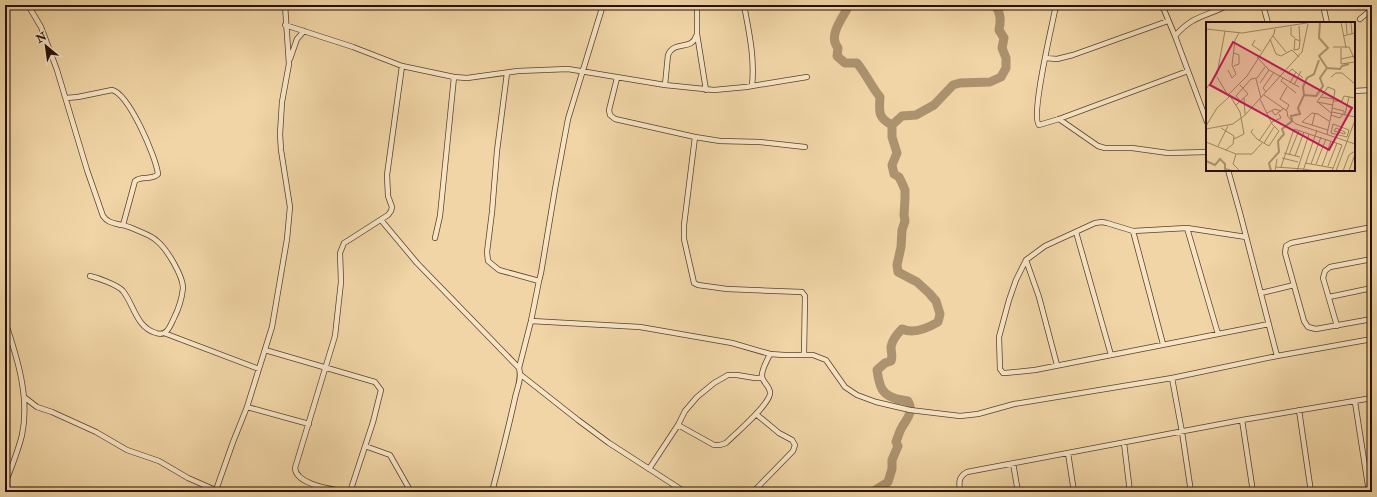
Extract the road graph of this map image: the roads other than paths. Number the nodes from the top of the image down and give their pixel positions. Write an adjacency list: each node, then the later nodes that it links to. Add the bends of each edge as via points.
1 (28, 5): 35 (street, via 41,27)
2 (285, 5): 17 (street)
3 (551, 5): 11 (street)
4 (697, 5): 19 (street)
5 (744, 5): 31 (street, via 752,45)
6 (1056, 5): 21 (street)
7 (1162, 5): 14 (street)
8 (1228, 5): 20 (street, via 1196,18)
9 (1263, 5): 15 (street)
10 (1323, 5): 16 (street)
11 (603, 6): 25 (street)
12 (1372, 9): 13 (street)
13 (1360, 19)
14 (1168, 21): 20 (street); 21 (street, via 1073,55 1057,59)
15 (1268, 22)
16 (1327, 22)
17 (285, 25): 18 (street); 22 (street)
18 (304, 31): 22 (street, via 297,38); 23 (street)
19 (697, 34): 30 (street, via 692,44 670,51); 32 (street)
20 (1175, 36): 24 (street)
21 (1045, 58): 38 (street, via 1037,122 1042,125)
22 (288, 64): 68 (street, via 280,134 290,207 289,222 280,286)
23 (402, 66): 27 (street); 43 (street, via 387,174 388,196 392,207)
24 (1188, 71): 36 (street); 38 (street)
25 (583, 72): 26 (street, via 568,69); 29 (street); 54 (street, via 565,132)
26 (507, 73): 27 (street); 54 (street, via 497,151 488,261 499,270)
27 (454, 77): 50 (street, via 440,216)
28 (807, 77): 31 (street)
29 (617, 78): 30 (street); 39 (street, via 609,110 612,118)
30 (665, 86): 32 (street)
31 (752, 86): 32 (street)
32 (706, 90)
33 (1372, 90): 34 (street)
34 (1355, 92)
35 (66, 98): 44 (street, via 100,210 106,221); 44 (street, via 116,91 142,129 158,174 134,181)
36 (1204, 107): 37 (street)
37 (1206, 117)
38 (1059, 119): 41 (street, via 1098,146 1105,148 1132,148 1182,154)
39 (695, 137): 40 (street); 70 (street, via 684,225 684,239 694,283 727,289 802,292 805,296)
40 (805, 147)
41 (1206, 152)
42 (1228, 171): 49 (street)
43 (381, 220): 74 (street, via 344,243 342,248 335,336); 76 (street, via 417,263)
44 (123, 225): 64 (street, via 158,241 181,277 183,288 176,315)
45 (1372, 227): 55 (street, via 1286,246 1285,253)
46 (1188, 228): 47 (street); 49 (street); 65 (street)
47 (1133, 231): 48 (street, via 1102,222); 67 (street)
48 (1076, 232): 52 (street, via 1044,246); 71 (street)
49 (1246, 237): 57 (street)
50 (435, 238)
51 (1372, 259): 58 (street, via 1327,268 1323,278)
52 (1026, 260): 73 (street); 73 (street, via 1016,280 999,337 1000,369 1005,373)
53 (90, 276): 64 (street, via 114,284 123,291 141,323 152,332)
54 (539, 281): 61 (street)
55 (1294, 285): 57 (street); 63 (street, via 1308,327 1316,329)
56 (1372, 288): 58 (street)
57 (1261, 293): 62 (street)
58 (1328, 296): 63 (street)
59 (1372, 319): 63 (street)
60 (5, 321): 80 (street, via 19,368)
61 (531, 321): 69 (street, via 640,327 732,342); 76 (street)
62 (1269, 324): 65 (street); 72 (street)
63 (1336, 326)
64 (164, 334): 75 (street)
65 (1218, 334): 67 (street)
66 (1372, 339): 72 (street)
67 (1163, 344): 71 (street)
68 (265, 350): 74 (street); 75 (street)
69 (770, 354): 70 (street); 78 (street)
70 (804, 354): 79 (street, via 826,360 845,387 857,395 910,410 960,416 1020,403)
71 (1111, 355): 73 (street)
72 (1277, 356): 79 (street)
73 (1057, 365)
74 (325, 366): 87 (street); 91 (street, via 379,385 381,390)
75 (259, 368): 83 (street)
76 (519, 368): 77 (street)
77 (521, 375): 94 (street, via 578,420); 100 (street)
78 (762, 378): 85 (street, via 770,393); 88 (street, via 732,374 724,377 697,397 685,411)
79 (1172, 378): 89 (street)
80 (24, 397): 95 (street, via 22,435); 96 (street, via 37,407 96,432 127,450 159,461 173,471)
81 (1372, 398): 82 (street)
82 (1355, 402): 84 (street); 110 (street)
83 (247, 407): 87 (street); 96 (street)
84 (1299, 410): 86 (street); 109 (street)
85 (756, 414): 88 (street, via 726,443 720,445 714,445); 102 (street, via 792,440 795,445 793,451)
86 (1242, 420): 89 (street); 108 (street)
87 (308, 424): 97 (street, via 295,468 297,476 323,487)
88 (678, 425): 94 (street)
89 (1182, 432): 90 (street); 107 (street)
90 (1124, 442): 92 (street); 106 (street)
91 (365, 446): 98 (street); 99 (street, via 390,455)
92 (1068, 453): 93 (street); 105 (street)
93 (1013, 463): 103 (street, via 967,472 962,475 959,482); 104 (street)
94 (649, 469): 101 (street)
95 (5, 484)
96 (218, 491)
97 (346, 492)
98 (350, 492)
99 (411, 492)
100 (492, 492)
101 (685, 492)
102 (753, 492)
103 (960, 492)
104 (1018, 492)
105 (1074, 492)
106 (1130, 492)
107 (1190, 492)
108 (1253, 492)
109 (1311, 492)
110 (1369, 492)

